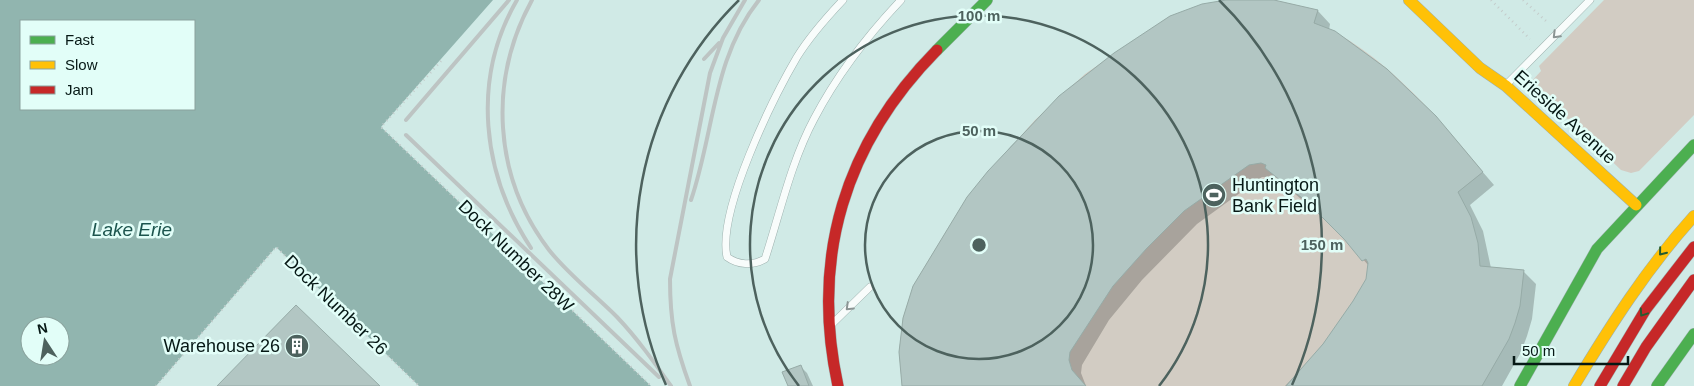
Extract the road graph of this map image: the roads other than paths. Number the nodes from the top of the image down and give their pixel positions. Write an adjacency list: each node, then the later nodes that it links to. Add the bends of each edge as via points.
1 (843, 0): 2 (lane, via 798,56 752,149 730,211 724,246 727,257 735,263 757,264 765,259 796,162 813,121 838,76)
2 (901, 0)
3 (987, 0): 13 (main road, via 909,81 878,122 852,177 836,230 830,273)
4 (1409, 0): 6 (main road, Erieside Avenue, via 1480,68)
5 (1590, 0): 6 (lane, one-way to 6)
6 (1506, 86): 8 (main road, Erieside Avenue)
7 (1694, 145): 8 (main road)
8 (1636, 204): 17 (main road, via 1598,249)
9 (1694, 216): 18 (main road, one-way to 18, via 1640,281 1606,330)
10 (1694, 247): 15 (main road, one-way to 15, via 1646,309)
11 (1694, 280): 19 (main road, via 1646,347)
12 (870, 287): 13 (lane, one-way to 13)
13 (829, 326): 16 (main road)
14 (1694, 334): 20 (main road)
15 (1601, 384)
16 (838, 386)
17 (1520, 386)
18 (1574, 386)
19 (1623, 386)
20 (1657, 386)

